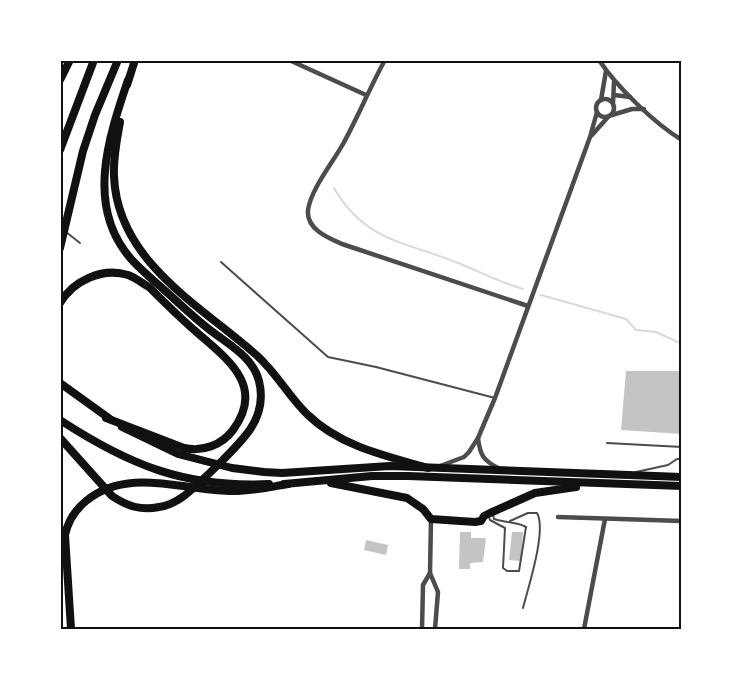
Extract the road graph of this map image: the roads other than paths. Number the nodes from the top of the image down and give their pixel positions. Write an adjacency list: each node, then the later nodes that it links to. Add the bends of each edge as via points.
1 (70, 60): 9 (highway)
2 (94, 60): 22 (highway)
3 (118, 60): 25 (highway, via 88,134)
4 (135, 60): 10 (highway)
5 (289, 60): 12 (street)
6 (385, 60): 12 (street)
7 (599, 60): 8 (street)
8 (606, 71): 11 (street); 15 (street)
9 (60, 80)
10 (128, 80): 33 (highway, via 104,171 108,217 131,259 201,323 248,359 261,392 260,407 241,441 183,496 168,505 151,508 134,508 120,501); 38 (highway, via 114,175 122,217 145,257 196,307 256,354 321,425 370,452)
11 (614, 81): 13 (street); 14 (street)
12 (366, 95): 28 (street, via 314,193 308,212 313,226 321,235 342,244)
13 (615, 95): 14 (street); 16 (street)
14 (632, 98): 17 (street)
15 (601, 100): 16 (street); 18 (street)
16 (613, 103): 19 (street)
17 (644, 110): 19 (street, via 632,109); 21 (street)
18 (597, 112): 19 (street, via 603,117); 20 (street)
19 (610, 116): 20 (street)
20 (590, 137): 28 (street)
21 (682, 140)
22 (60, 150)
23 (60, 227): 24 (lane)
24 (80, 243)
25 (60, 248)
26 (220, 262): 30 (lane, via 328,357)
27 (60, 303): 31 (highway, via 74,287 92,276 126,275 149,287 233,364 243,383 245,404 240,421 223,440 204,449 184,448)
28 (528, 306): 30 (street)
29 (60, 383): 31 (main road)
30 (495, 398): 34 (street)
31 (106, 418): 38 (main road, via 178,454 245,471)
32 (60, 420): 43 (main road, via 95,443 158,472 233,485)
33 (60, 438)
34 (478, 438): 38 (street, via 464,457); 39 (street, via 483,459)
35 (607, 443): 36 (lane)
36 (682, 447)
37 (682, 459): 40 (lane)
38 (431, 468): 39 (main road)
39 (503, 471): 40 (main road)
40 (624, 475): 41 (main road)
41 (682, 477)
42 (318, 481): 43 (main road); 44 (main road, via 408,476); 48 (main road, via 407,498)
43 (288, 484): 54 (highway, via 228,491 143,482 119,484 90,498 74,514 65,535)
44 (618, 484): 45 (main road); 46 (main road, via 535,493)
45 (682, 486)
46 (491, 513): 48 (main road, via 481,522); 50 (lane, via 494,519); 50 (lane, via 490,520 505,528 504,568 519,571 526,527)
47 (558, 517): 49 (street)
48 (431, 519): 52 (street)
49 (605, 519): 51 (street); 57 (street)
50 (510, 521): 53 (lane, via 528,513 537,513 541,520)
51 (682, 521)
52 (430, 573): 55 (street, via 423,585); 56 (street, via 438,592)
53 (523, 608)
54 (72, 629)
55 (422, 629)
56 (435, 629)
57 (584, 629)

